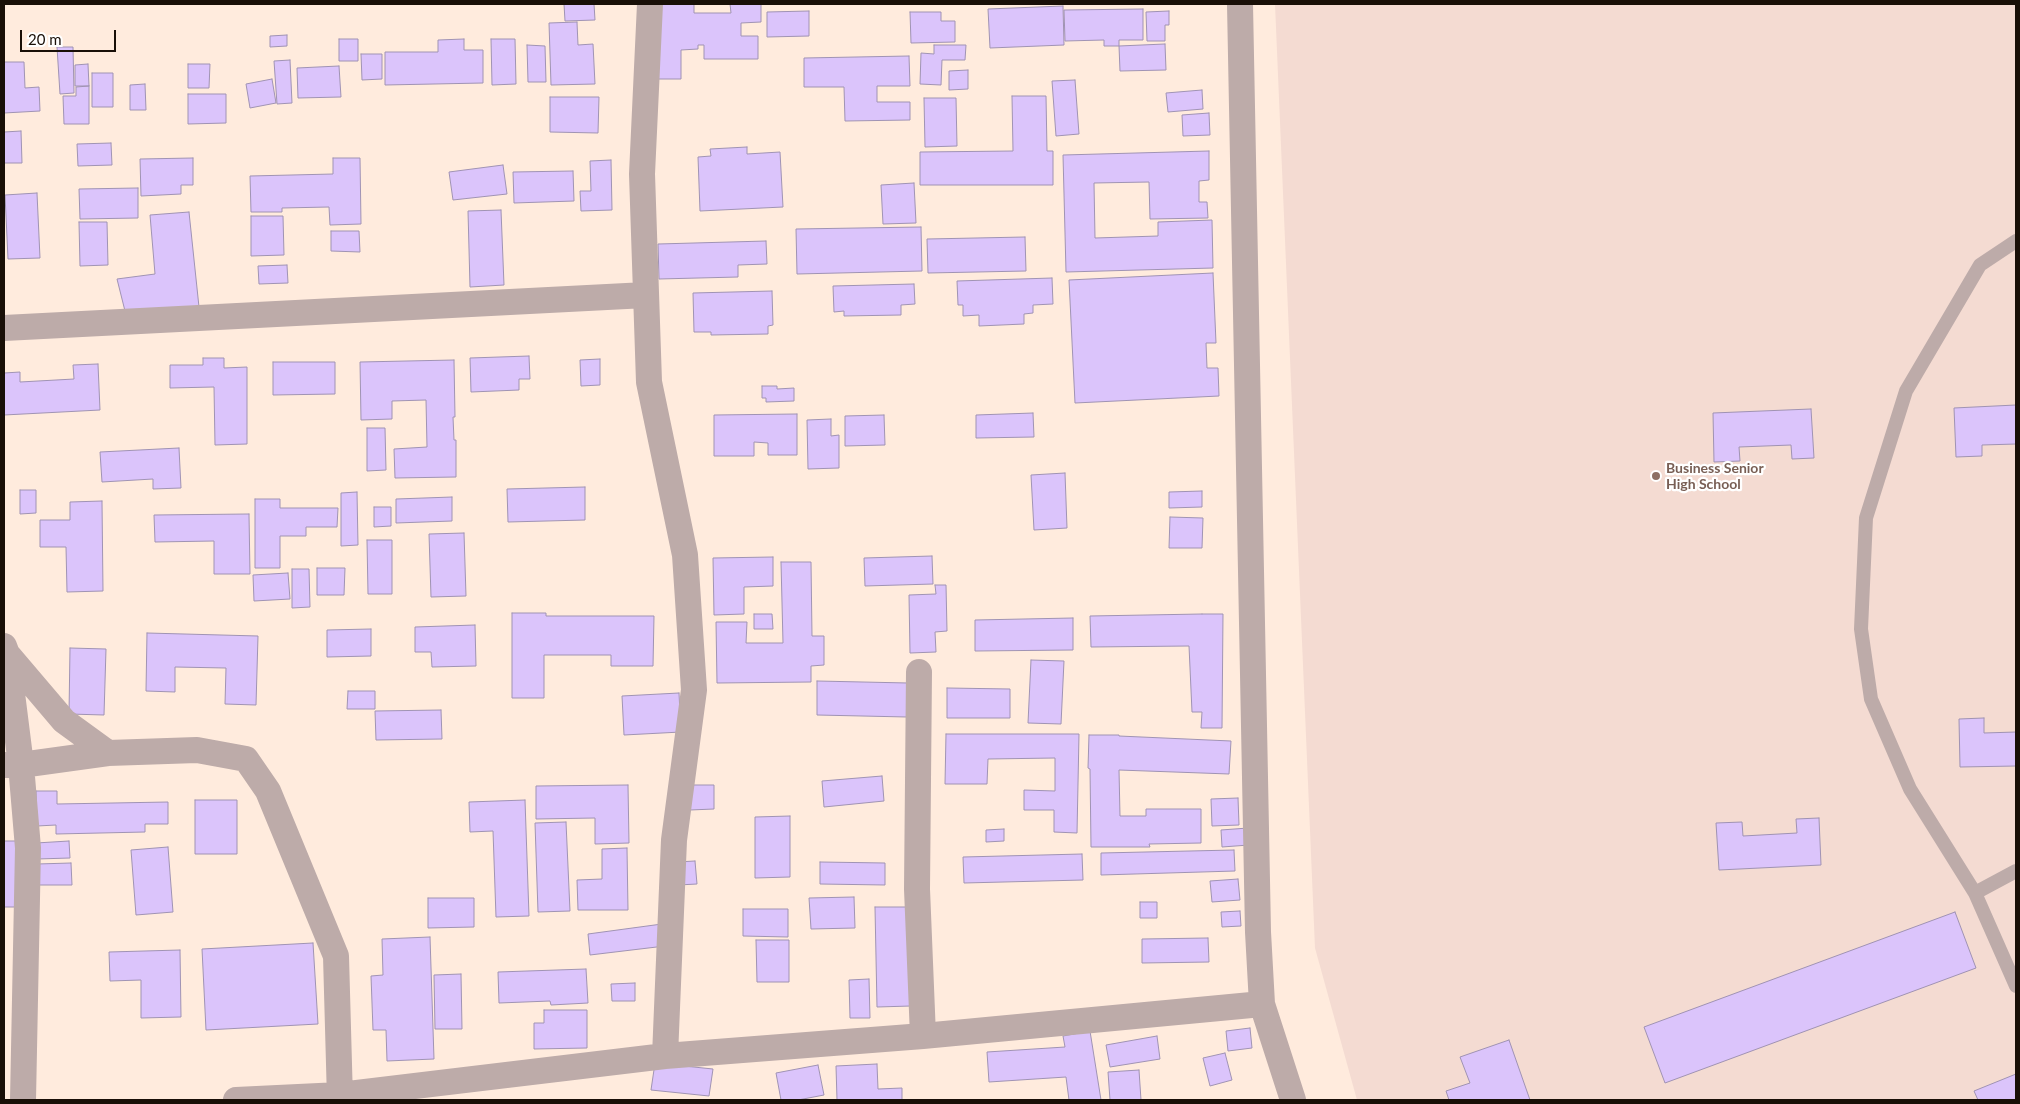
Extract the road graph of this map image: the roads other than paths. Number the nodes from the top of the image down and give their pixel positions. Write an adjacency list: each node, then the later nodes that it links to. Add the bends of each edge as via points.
1 (650, 4): 4 (street, via 642,174)
2 (1240, 4): 13 (street, via 1257,922)
3 (2016, 241): 11 (lane, via 1980,265 1906,391 1866,518 1861,629 1871,699 1910,789)
4 (646, 295): 5 (street); 15 (street, via 649,382 685,555 694,690 674,840)
5 (4, 328)
6 (5, 650): 8 (street, via 64,721); 9 (street)
7 (919, 672): 14 (street, via 918,889)
8 (108, 753): 9 (street); 16 (street, via 197,750 246,759 268,791 336,956)
9 (12, 765): 17 (street, via 28,848)
10 (2016, 871): 11 (lane)
11 (1975, 893): 12 (lane)
12 (2016, 986)
13 (1262, 1004): 14 (street); 19 (street)
14 (923, 1036): 15 (street)
15 (665, 1056): 16 (street)
16 (340, 1098): 18 (street)
17 (23, 1100)
18 (236, 1100)
19 (1292, 1100)

